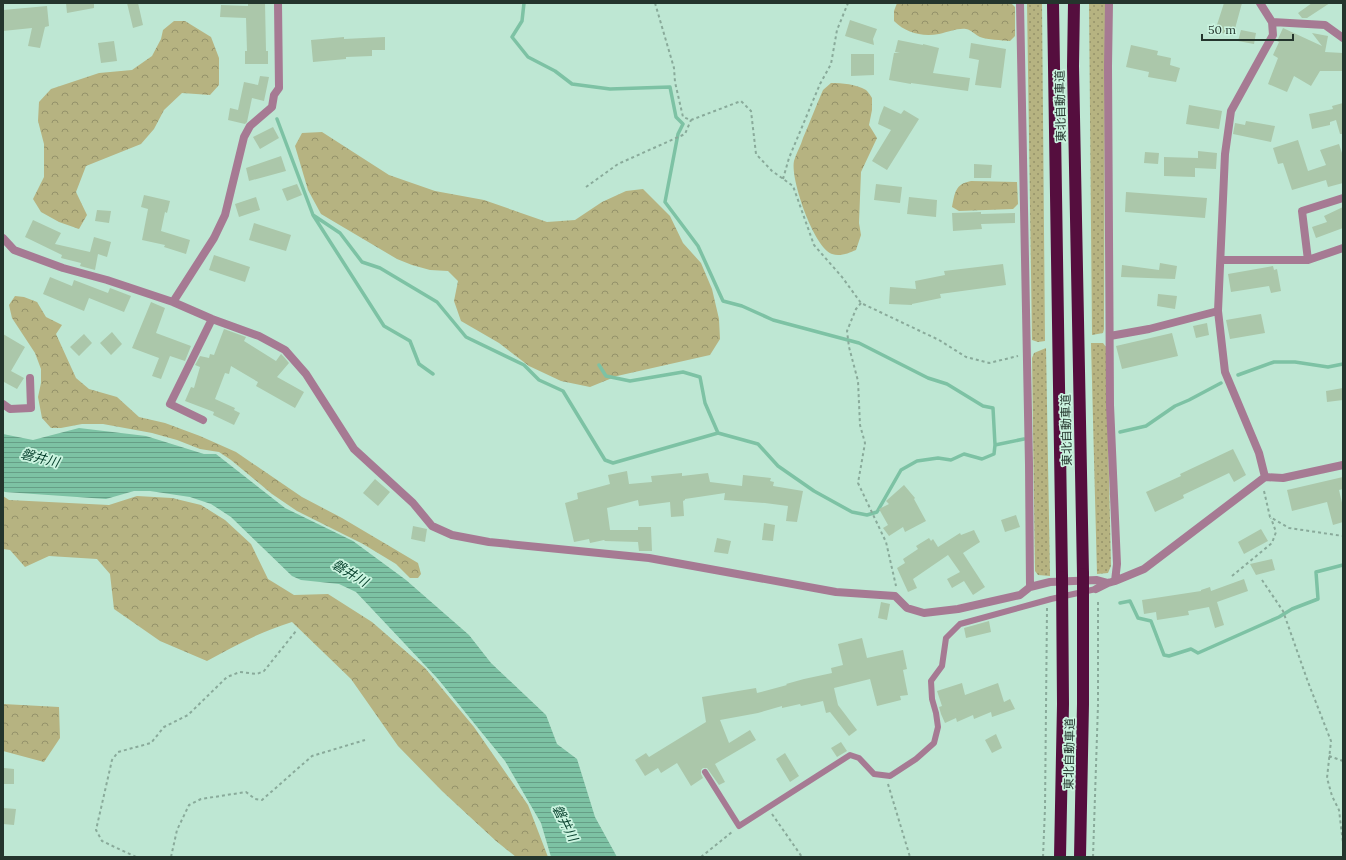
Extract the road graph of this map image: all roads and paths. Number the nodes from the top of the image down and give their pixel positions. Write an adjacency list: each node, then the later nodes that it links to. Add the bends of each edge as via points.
1 (278, 3): 19 (street, via 279,88 274,94 272,107 250,126 244,137 225,215 214,238)
2 (655, 3): 11 (path, via 674,68 683,118)
3 (848, 3): 12 (path, via 837,30 831,64 789,158)
4 (1020, 3): 24 (street)
5 (1053, 3): 54 (highway, 東北自動車道, bridge, via 1062,577)
6 (1074, 3): 55 (highway, 東北自動車道, bridge, via 1083,574)
7 (1109, 3): 23 (street)
8 (1260, 3): 9 (street)
9 (1272, 22): 10 (street, via 1325,25); 17 (street, via 1273,35 1231,111 1225,154)
10 (1343, 38)
11 (691, 120): 12 (path, via 741,101 751,111 756,154); 13 (path, via 685,134 618,164)
12 (783, 179): 20 (path, via 793,186 814,245)
13 (586, 187)
14 (1343, 198): 18 (street, via 1302,211)
15 (3, 238): 19 (street, via 14,250)
16 (1343, 248): 18 (street)
17 (1221, 260): 18 (street); 21 (street)
18 (1308, 260)
19 (173, 302): 22 (street)
20 (861, 303): 24 (path, via 939,340 966,357 989,363); 37 (path, via 847,331 858,381 860,425 865,443 858,483 886,542 897,588)
21 (1218, 311): 23 (street); 29 (street, via 1225,372 1259,452)
22 (212, 319): 27 (street, via 170,404); 37 (street, via 259,336 285,350 306,374 354,449 413,504 432,526 452,535 488,542 649,558 836,592)
23 (1110, 336): 34 (street, via 1110,405 1117,564)
24 (1027, 354): 35 (street)
25 (30, 378): 26 (street, via 31,408 10,409)
26 (3, 404)
27 (203, 420)
28 (1343, 465): 29 (street, via 1283,478)
29 (1263, 479): 30 (path); 34 (street, via 1144,569)
30 (1270, 517): 31 (path, via 1289,528); 32 (path, via 1276,532 1272,543)
31 (1343, 536)
32 (1232, 576)
33 (1262, 580): 41 (path, via 1283,610 1331,741)
34 (1112, 582): 35 (street, via 1050,582); 36 (street)
35 (1030, 587): 37 (street, via 1020,595 958,609 924,613 907,608)
36 (1097, 588): 38 (lane); 56 (path, via 1098,705)
37 (895, 596)
38 (1046, 600): 44 (lane, via 960,624 946,638 942,666 932,681 932,698 938,727 934,742 916,759 890,776); 53 (path)
39 (296, 631): 48 (path, via 264,671 257,674 240,672 227,677 188,715 164,727 151,743 118,752 112,760 96,830 102,841)
40 (365, 740): 49 (path, via 312,756 262,800 255,799 246,792 201,799 189,805 177,830)
41 (1329, 756): 42 (path); 47 (path, via 1327,778 1339,810)
42 (1343, 761)
43 (705, 772): 46 (lane)
44 (885, 775): 45 (lane, via 874,774 859,758 850,755); 52 (path)
45 (768, 808): 46 (lane); 51 (path)
46 (739, 826): 50 (path)
47 (1343, 843)
48 (136, 857)
49 (171, 857)
50 (702, 857)
51 (802, 857)
52 (910, 857)
53 (1043, 857)
54 (1060, 857)
55 (1080, 857)
56 (1093, 857)

